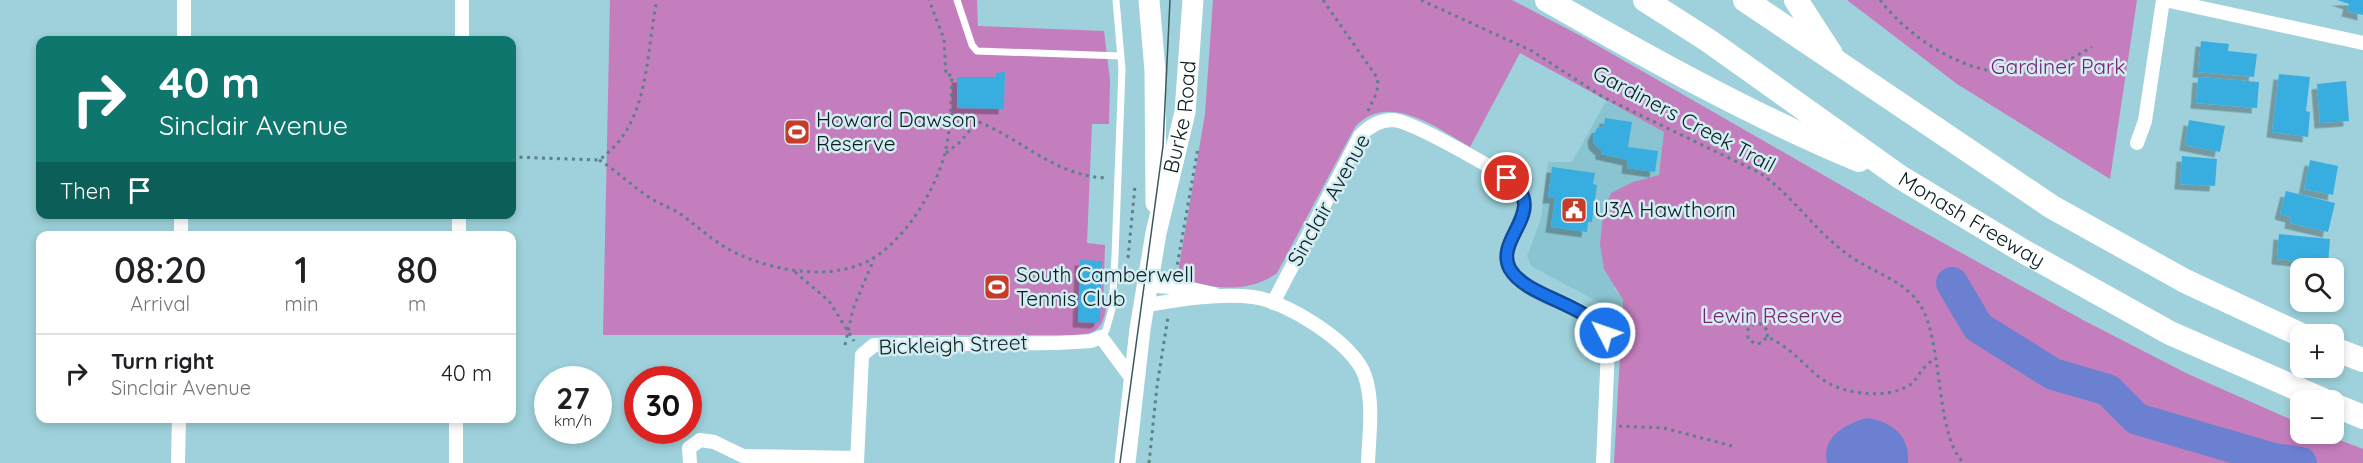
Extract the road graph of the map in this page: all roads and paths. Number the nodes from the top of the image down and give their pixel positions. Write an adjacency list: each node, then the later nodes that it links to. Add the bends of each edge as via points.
1 (184, 0): 17 (street)
2 (462, 0): 18 (street)
3 (657, 0): 30 (path, via 642,96 622,135 609,153)
4 (929, 0): 23 (path, via 944,39 946,75 952,75)
5 (957, 0): 21 (lane, via 977,51)
6 (1116, 0): 21 (lane)
7 (1149, 0): 33 (main road, Burke Road, via 1155,70)
8 (1193, 0): 33 (main road, Burke Road, via 1185,112)
9 (1323, 0): 24 (path, via 1378,79)
10 (1421, 0): 48 (path, Gardiners Creek Trail, via 1532,51 1603,97 1738,161 1780,187 1835,245 1896,282 1916,299 1930,328)
11 (1546, 0): 31 (highway, via 1784,129)
12 (1645, 0): 31 (highway, Monash Freeway)
13 (1745, 0): 22 (highway)
14 (1796, 0): 22 (highway)
15 (1880, 0): 20 (path, via 1934,47 1997,72 2042,70)
16 (2164, 0): 19 (street); 26 (street, via 2145,121)
17 (184, 36)
18 (462, 36)
19 (2363, 43)
20 (2092, 47)
21 (1121, 56): 43 (lane, via 1114,289 1109,322)
22 (1835, 62): 42 (highway, via 2061,212 2185,281)
23 (950, 114): 25 (path); 28 (path)
24 (1366, 117)
25 (978, 121): 28 (path); 32 (path, via 1073,174)
26 (2137, 143)
27 (1198, 145): 36 (path)
28 (944, 154): 34 (path, via 921,204)
29 (516, 157): 30 (path)
30 (598, 160): 35 (path, via 652,200 682,215 709,239 739,255)
31 (1900, 177): 51 (highway, Monash Freeway, via 2170,333)
32 (1095, 178)
33 (1156, 234): 38 (main road, Burke Road)
34 (874, 257): 35 (path, via 840,270); 41 (path)
35 (793, 271): 41 (path, via 829,301)
36 (1174, 286): 37 (street); 38 (street)
37 (1219, 295): 39 (street); 40 (street, via 1255,297)
38 (1145, 296): 39 (street); 50 (main road, Burke Road)
39 (1171, 302): 65 (path)
40 (1274, 303): 56 (street, Sinclair Avenue, via 1360,136 1374,124 1399,121 1507,178 1520,191 1524,213 1509,248 1508,264 1524,282 1594,320 1605,333); 66 (street, via 1333,336 1360,365 1370,399)
41 (847, 328): 45 (path); 46 (path)
42 (2290, 330)
43 (1101, 337): 50 (street); 59 (street, Bickleigh Street, via 1075,342 883,344 868,348 862,356 860,373)
44 (1767, 337): 44 (path, via 1768,331 1761,324 1748,329 1748,339 1756,344); 48 (path, via 1784,344 1820,378 1846,389 1872,393 1891,394 1911,385 1918,372)
45 (856, 344)
46 (845, 345)
47 (2344, 353): 49 (highway)
48 (1937, 358): 68 (path, Gardiners Creek Trail, via 1948,431 1954,450)
49 (2363, 360)
50 (1133, 380): 64 (main road, Burke Road)
51 (2300, 390)
52 (2344, 409): 53 (highway)
53 (2363, 417)
54 (179, 423): 60 (street)
55 (456, 423): 61 (street)
56 (1605, 426): 57 (path, via 1664,428); 67 (street, Sinclair Avenue)
57 (1732, 447)
58 (742, 456): 59 (street); 62 (street, via 714,442 700,440 689,448); 63 (street)
59 (857, 461)
60 (178, 463)
61 (456, 463)
62 (690, 463)
63 (728, 463)
64 (1125, 463)
65 (1149, 463)
66 (1368, 463)
67 (1604, 463)
68 (1964, 463)

